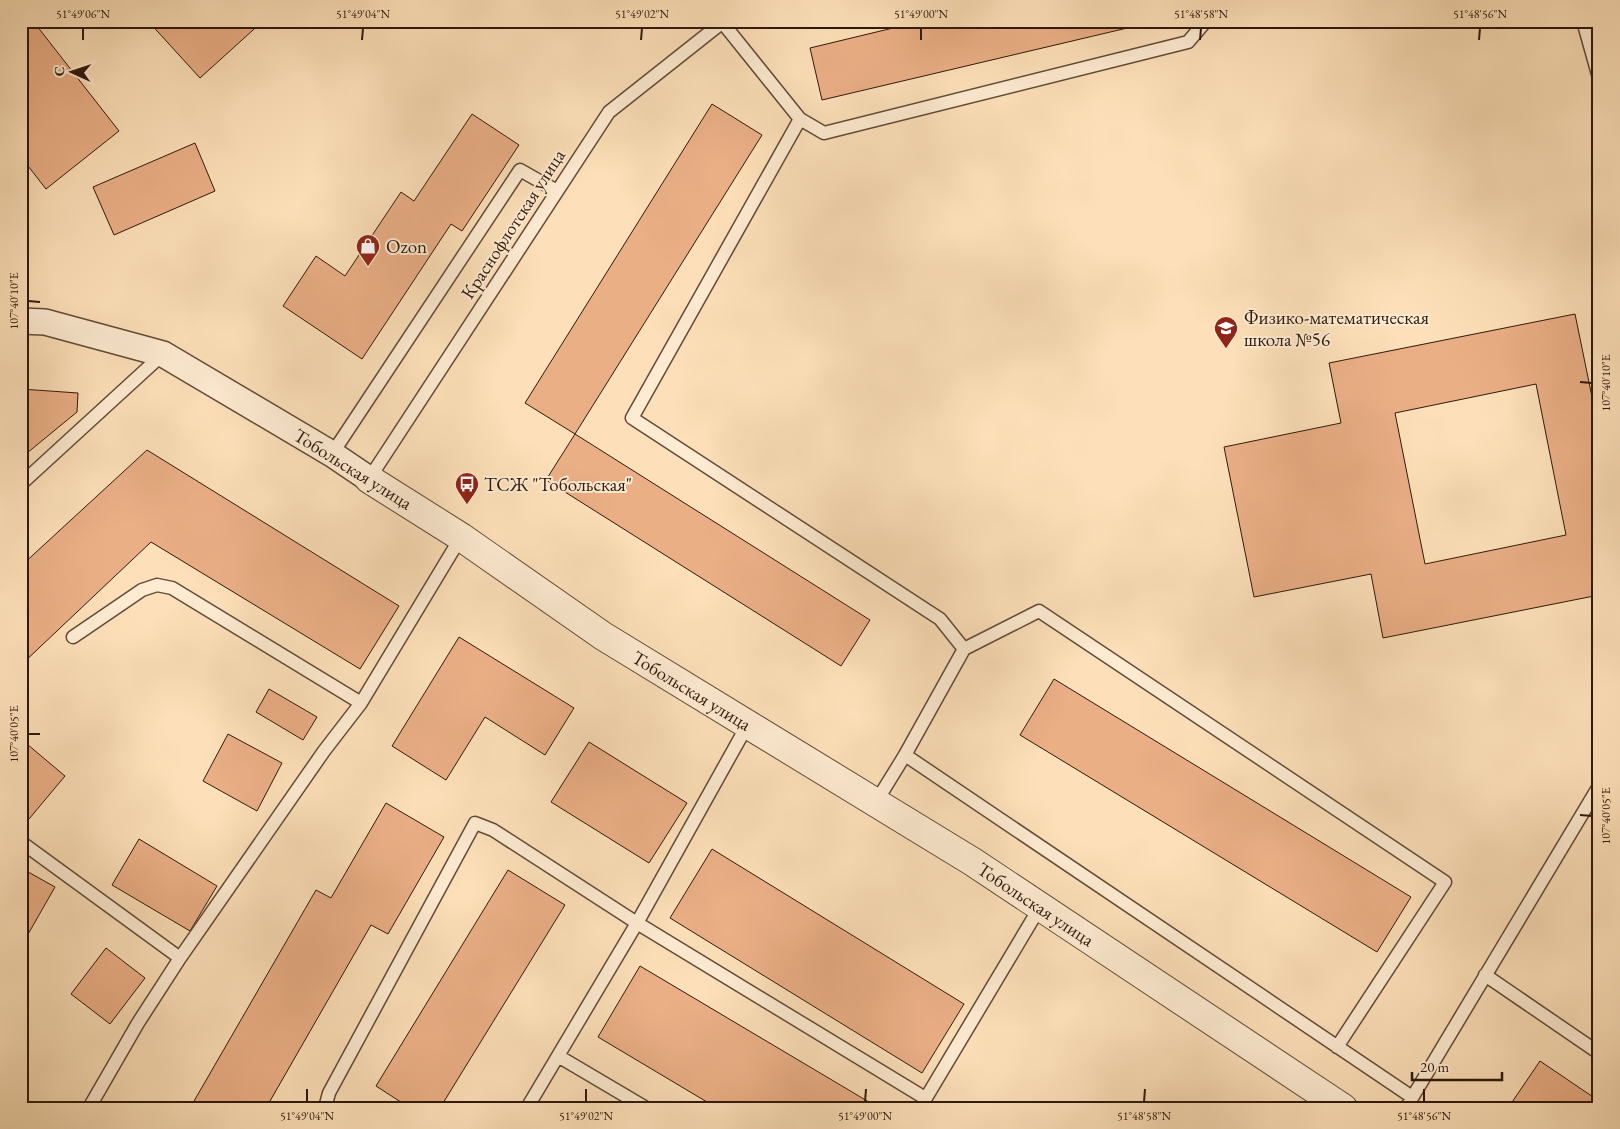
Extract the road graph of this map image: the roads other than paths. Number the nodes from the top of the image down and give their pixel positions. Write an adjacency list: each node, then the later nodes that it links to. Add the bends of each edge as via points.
1 (1206, 21): 5 (lane, via 1188,42 824,133)
2 (1583, 21): 4 (lane)
3 (723, 22): 5 (lane); 6 (lane, Краснофлотская улица, via 609,112)
4 (1599, 78)
5 (800, 119): 14 (lane, via 632,418 940,619)
6 (557, 191): 9 (lane, via 520,170); 10 (lane, Краснофлотская улица)
7 (21, 321): 8 (street, Тобольская улица, via 45,322)
8 (163, 354): 9 (street, Тобольская улица); 11 (lane)
9 (332, 454): 10 (street, Тобольская улица)
10 (369, 479): 12 (street, Тобольская улица)
11 (21, 484)
12 (461, 538): 15 (lane); 16 (street, Тобольская улица, via 603,636)
13 (73, 637): 15 (lane, via 142,590 156,585 172,588)
14 (964, 649): 17 (lane); 25 (lane, via 1039,611 1445,882)
15 (361, 703): 23 (lane)
16 (748, 724): 19 (street, Тобольская улица); 22 (lane)
17 (905, 755): 19 (lane); 25 (lane)
18 (1599, 786): 24 (lane)
19 (876, 802): 21 (street, Тобольская улица)
20 (21, 842): 23 (lane)
21 (1040, 907): 29 (lane); 34 (street, Тобольская улица)
22 (636, 923): 27 (lane); 29 (lane); 31 (lane, via 493,830 475,823 329,1093)
23 (180, 958): 30 (lane)
24 (1485, 975): 26 (lane); 28 (lane)
25 (1337, 1047): 28 (lane)
26 (1599, 1053)
27 (558, 1056): 32 (lane); 33 (lane)
28 (1409, 1102)
29 (923, 1103)
30 (89, 1108)
31 (325, 1108)
32 (527, 1108)
33 (646, 1108)
34 (1343, 1108)

